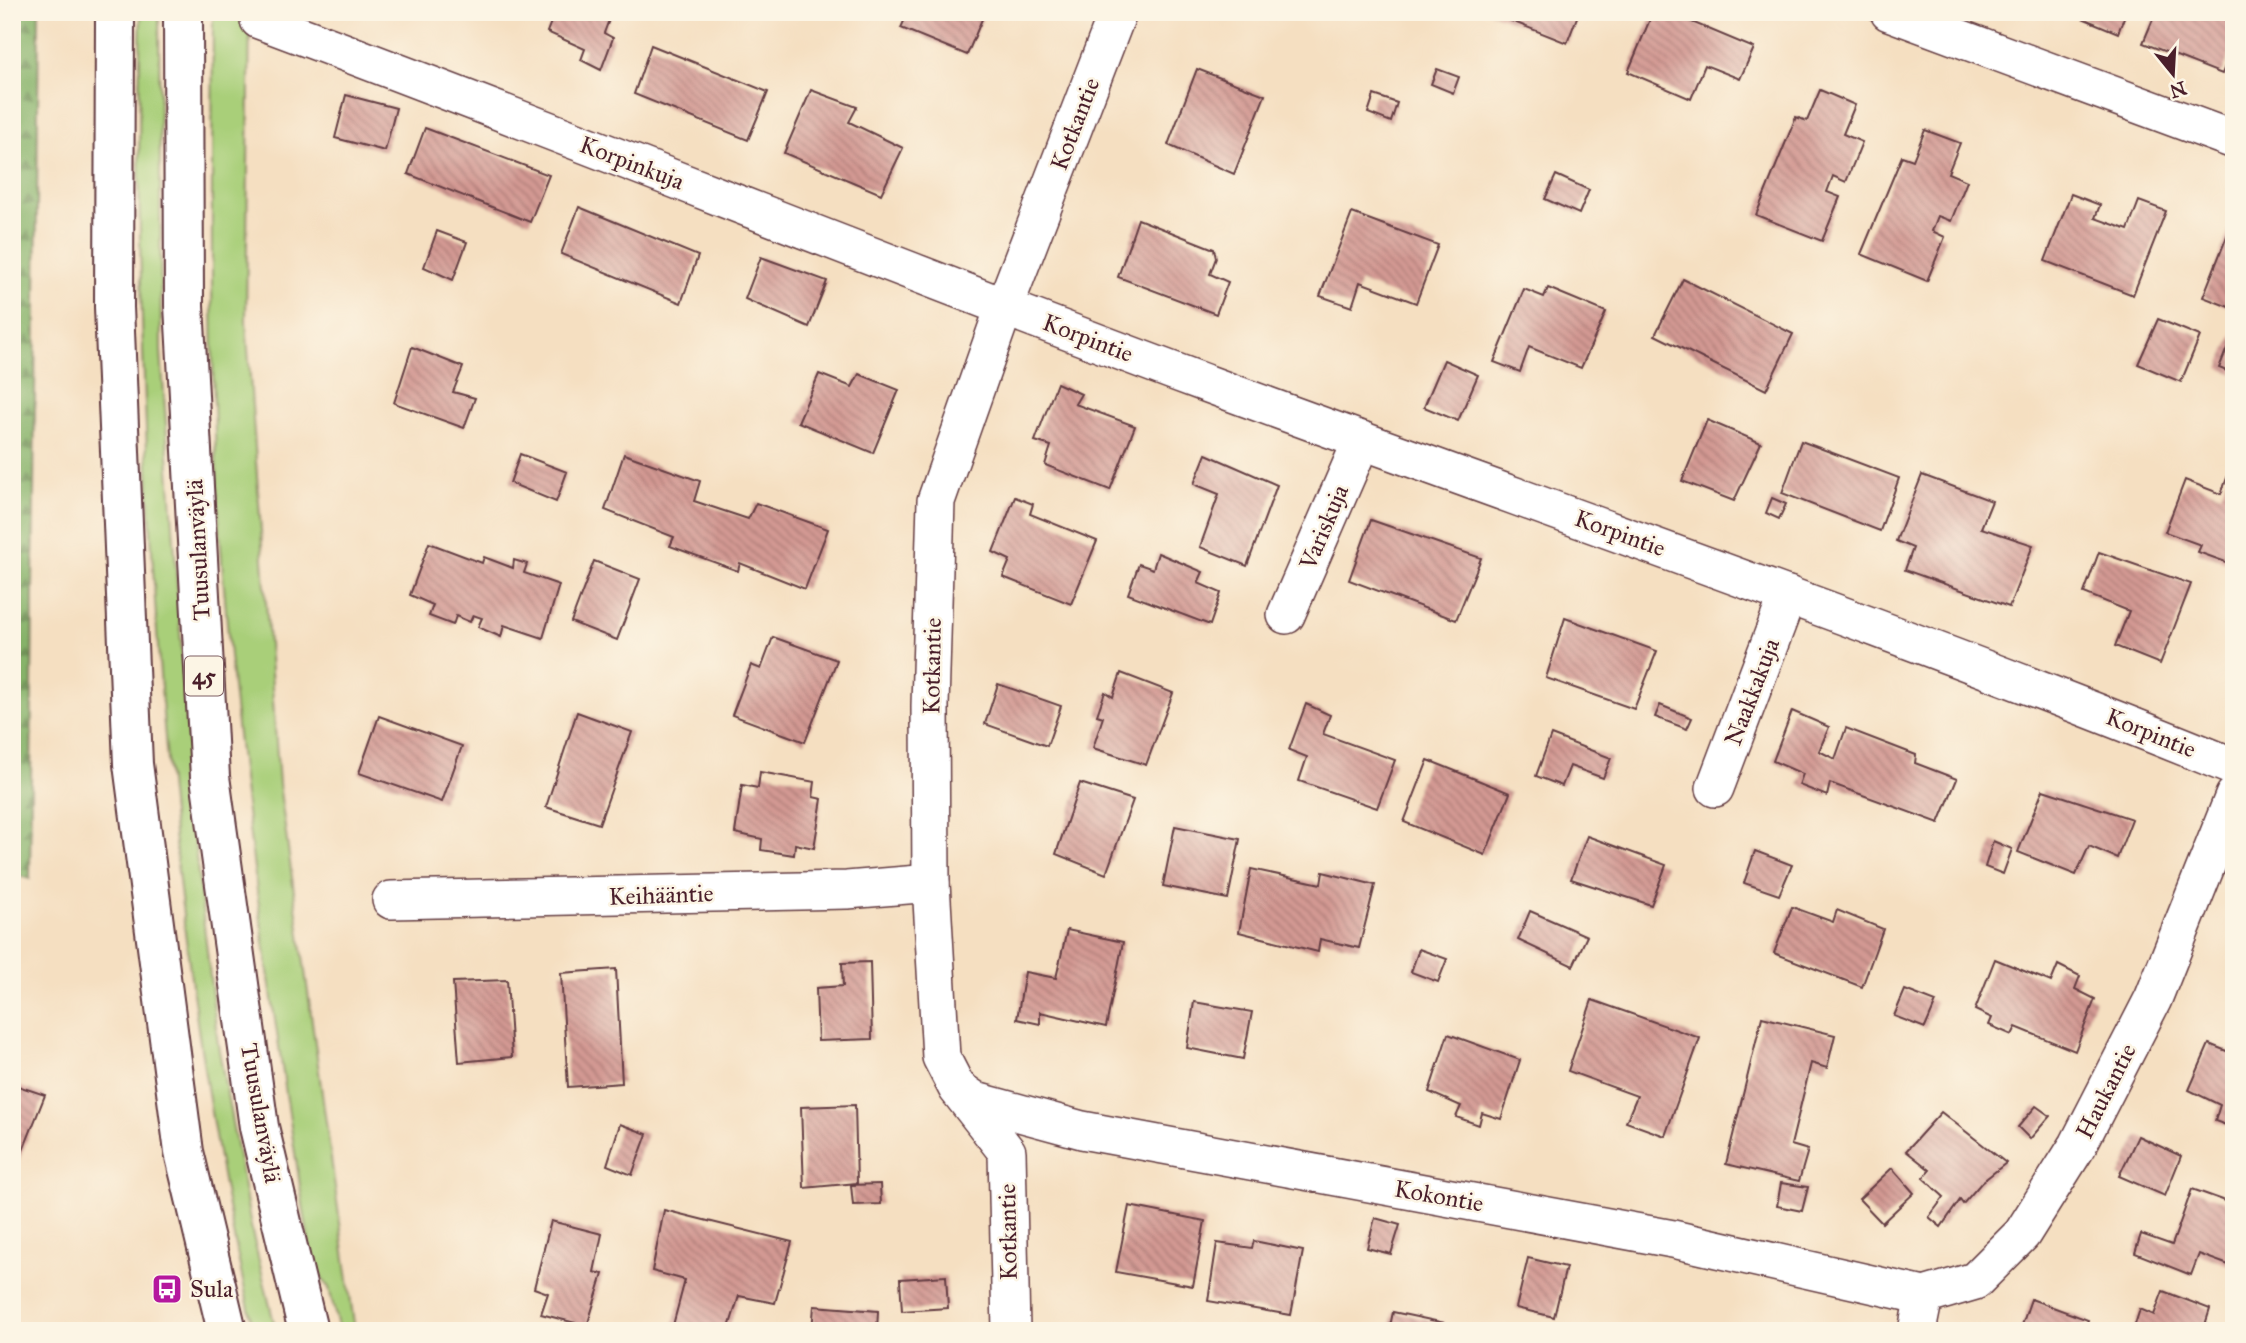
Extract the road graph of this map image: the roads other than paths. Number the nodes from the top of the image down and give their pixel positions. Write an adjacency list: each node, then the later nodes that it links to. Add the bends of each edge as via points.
1 (115, 12): 18 (main road, via 114,307 133,764 184,1153)
2 (183, 12): 19 (main road, Tuusulanväylä / 45, via 184,305 210,777 259,1127)
3 (1118, 12): 7 (street, Kotkantie)
4 (1889, 12): 6 (street)
5 (259, 20): 7 (street, Korpinkuja)
6 (2234, 140)
7 (1005, 306): 8 (street, Korpintie); 14 (street, Kotkantie, via 936,501)
8 (1362, 440): 9 (street, Korpintie); 10 (street, Variskuja)
9 (1788, 595): 11 (street, Korpintie); 12 (street, Naakkakuja)
10 (1286, 615)
11 (2234, 767)
12 (1715, 788)
13 (2234, 796): 17 (street, Haukantie, via 2153,999 2078,1145 2022,1234 1975,1281)
14 (931, 883): 15 (street, Keihääntie, via 847,890); 16 (street, Kotkantie, via 941,1057)
15 (391, 900)
16 (957, 1088): 17 (street, Kokontie, via 976,1101 1082,1130 1673,1239); 20 (street, Kotkantie, via 1007,1152)
17 (1924, 1296): 21 (street)
18 (227, 1331)
19 (308, 1331)
20 (1011, 1331)
21 (1917, 1331)

